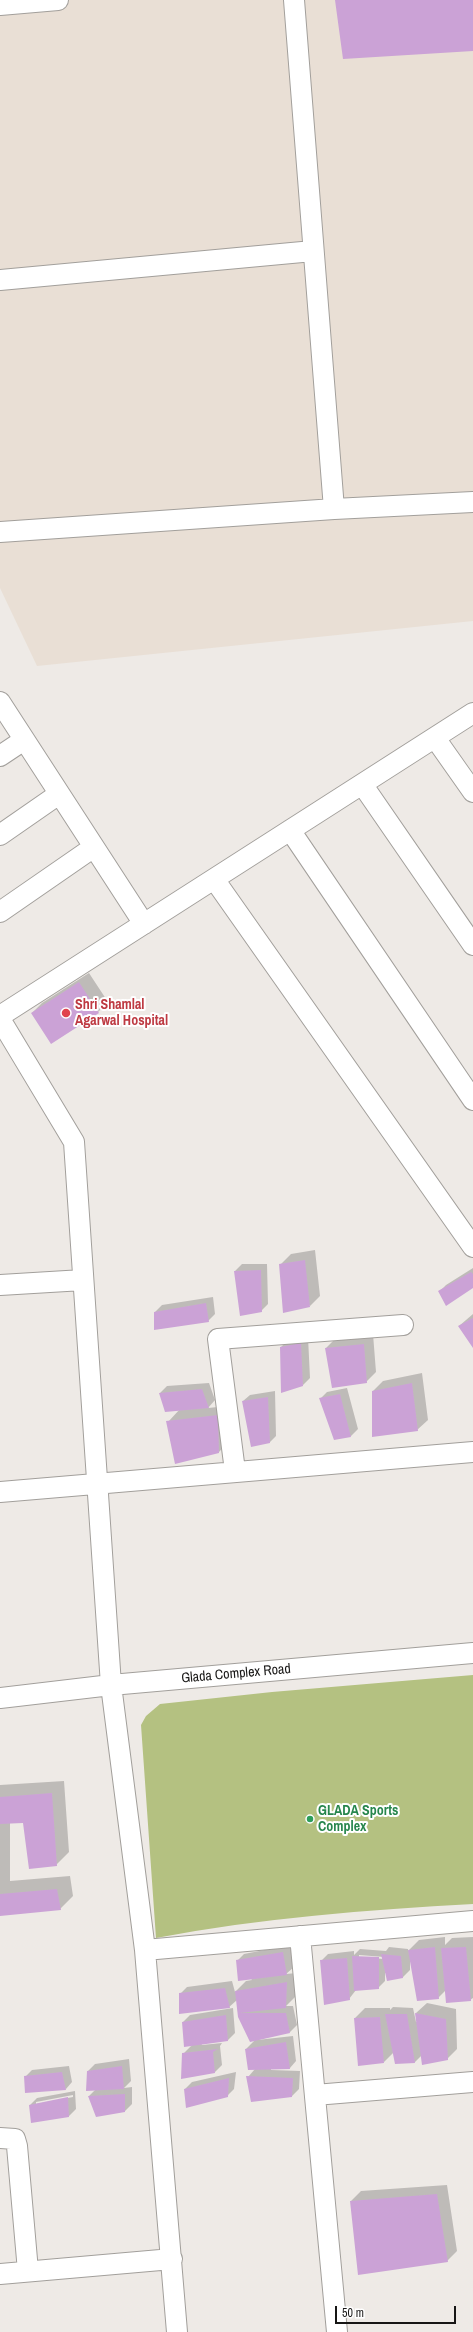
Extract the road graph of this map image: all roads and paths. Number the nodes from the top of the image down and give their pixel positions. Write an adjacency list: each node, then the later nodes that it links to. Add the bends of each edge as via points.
1 (58, 0): 3 (street)
2 (294, 0): 4 (street)
3 (0, 4)
4 (313, 252): 5 (street); 7 (street)
5 (0, 280)
6 (473, 502): 7 (street)
7 (334, 509): 8 (street)
8 (0, 532)
9 (0, 702): 12 (street)
10 (473, 713): 11 (street)
11 (435, 738): 14 (street); 15 (street)
12 (24, 740): 13 (street); 16 (street)
13 (0, 756)
14 (362, 784): 17 (street); 23 (street)
15 (473, 792)
16 (60, 794): 18 (street); 19 (street)
17 (290, 830): 20 (street); 25 (street)
18 (0, 835)
19 (94, 848): 21 (street); 22 (street)
20 (214, 879): 22 (street); 26 (street)
21 (0, 912)
22 (144, 924): 24 (street)
23 (473, 945)
24 (0, 1018): 27 (street, via 74,1142)
25 (473, 1100)
26 (473, 1247)
27 (84, 1280): 28 (street); 32 (street)
28 (0, 1285)
29 (403, 1325): 31 (street, via 218,1339)
30 (473, 1452): 31 (street)
31 (234, 1471): 32 (street)
32 (97, 1482): 33 (street); 35 (street)
33 (0, 1492)
34 (473, 1653): 35 (street, Glada Complex Road)
35 (111, 1685): 36 (street, Glada Complex Road); 39 (street)
36 (0, 1698)
37 (473, 1921): 38 (street)
38 (300, 1936): 39 (street); 41 (street)
39 (145, 1950): 43 (street)
40 (473, 2082): 41 (street)
41 (315, 2095): 47 (street)
42 (0, 2138): 44 (street, via 15,2139 17,2146)
43 (172, 2259): 44 (street); 46 (street)
44 (28, 2271): 45 (street)
45 (0, 2274)
46 (178, 2332)
47 (337, 2332)

